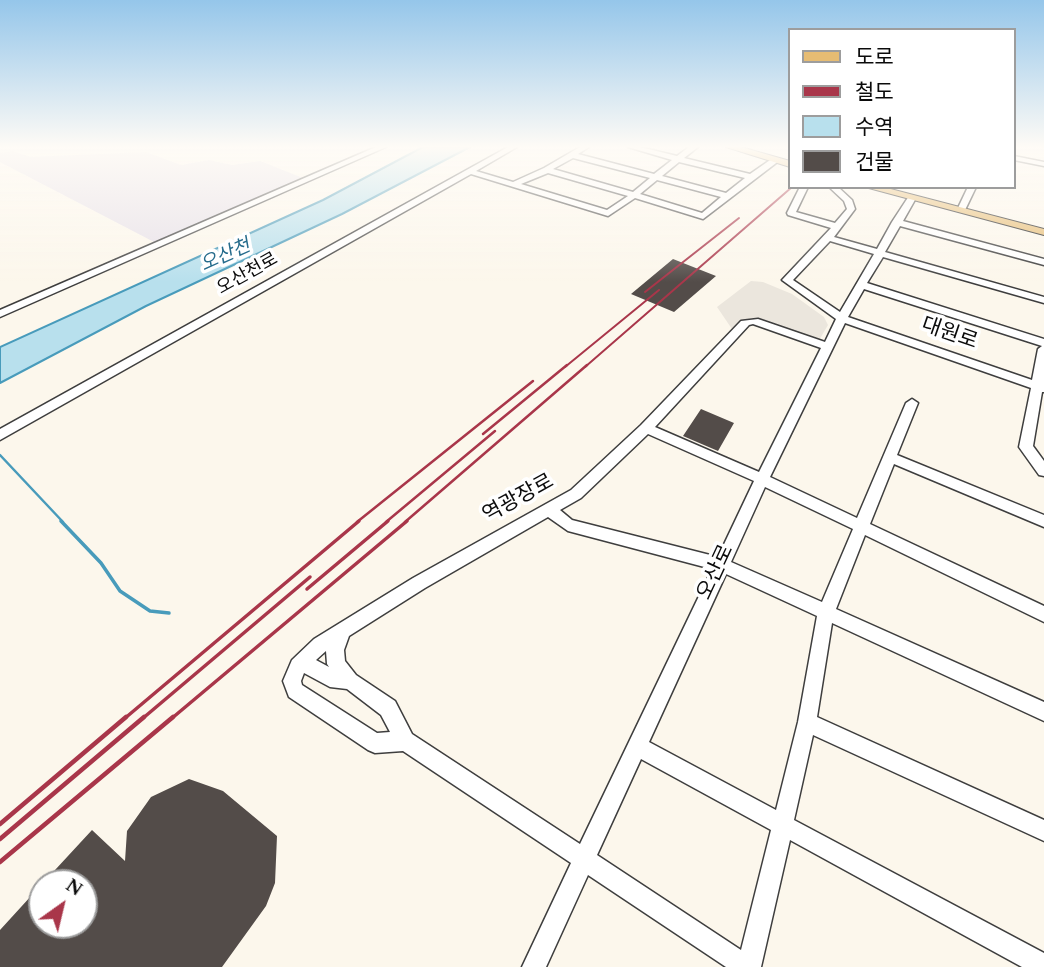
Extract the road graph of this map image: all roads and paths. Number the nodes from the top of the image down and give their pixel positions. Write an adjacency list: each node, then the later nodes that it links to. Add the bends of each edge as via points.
1 (278, 192): 23 (street)
2 (431, 192): 31 (street, 오산천로)
3 (537, 192): 12 (street, via 608,213)
4 (624, 192): 12 (street)
5 (637, 192): 12 (street)
6 (712, 192): 13 (street)
7 (731, 192): 13 (street)
8 (801, 192): 16 (street, via 791,213)
9 (838, 192): 16 (street, via 851,209)
10 (970, 192): 14 (street)
11 (914, 194): 14 (main road); 15 (street, 오산로); 17 (main road)
12 (634, 195): 13 (street, via 703,216)
13 (726, 196)
14 (962, 208): 17 (main road)
15 (896, 222): 19 (street, 오산로); 20 (street)
16 (838, 227): 18 (street)
17 (1044, 231)
18 (828, 238): 19 (street); 24 (street, 대원로, via 787,280)
19 (880, 253): 21 (street, 오산로); 22 (street)
20 (1044, 262)
21 (862, 285): 24 (street, 오산로); 25 (street)
22 (1044, 300)
23 (0, 314)
24 (842, 318): 26 (street, 오산로); 28 (street, 대원로)
25 (1044, 343)
26 (828, 347): 30 (street, 역광장로, via 754,321 745,323); 36 (street, 오산로)
27 (1044, 349): 28 (street)
28 (1040, 386): 32 (street)
29 (912, 403): 34 (street)
30 (646, 428): 36 (street); 37 (street, 역광장로, via 576,494)
31 (0, 435)
32 (1026, 447): 33 (street); 35 (street)
33 (1044, 453)
34 (890, 457): 38 (street); 39 (street)
35 (1044, 471)
36 (762, 479): 39 (street); 40 (street, 오산로)
37 (549, 510): 40 (street, via 568,525); 43 (street, 역광장로)
38 (1044, 521)
39 (862, 527): 41 (street); 42 (street)
40 (720, 564): 41 (street); 49 (street, 오산로)
41 (825, 612): 46 (street); 47 (street)
42 (1044, 614)
43 (343, 630): 44 (street, 역광장로); 45 (street, via 335,650 336,664)
44 (302, 662): 45 (street, via 330,678); 48 (street, via 292,681 295,691 375,743)
45 (350, 681): 48 (street, via 388,708)
46 (1044, 712)
47 (807, 722): 50 (street); 51 (street)
48 (405, 741): 52 (street)
49 (637, 746): 50 (street); 52 (street, 오산로)
50 (782, 827): 54 (street); 55 (street)
51 (1044, 831)
52 (584, 861): 53 (street, 오산로); 54 (street)
53 (534, 967)
54 (748, 967)
55 (1044, 967)

